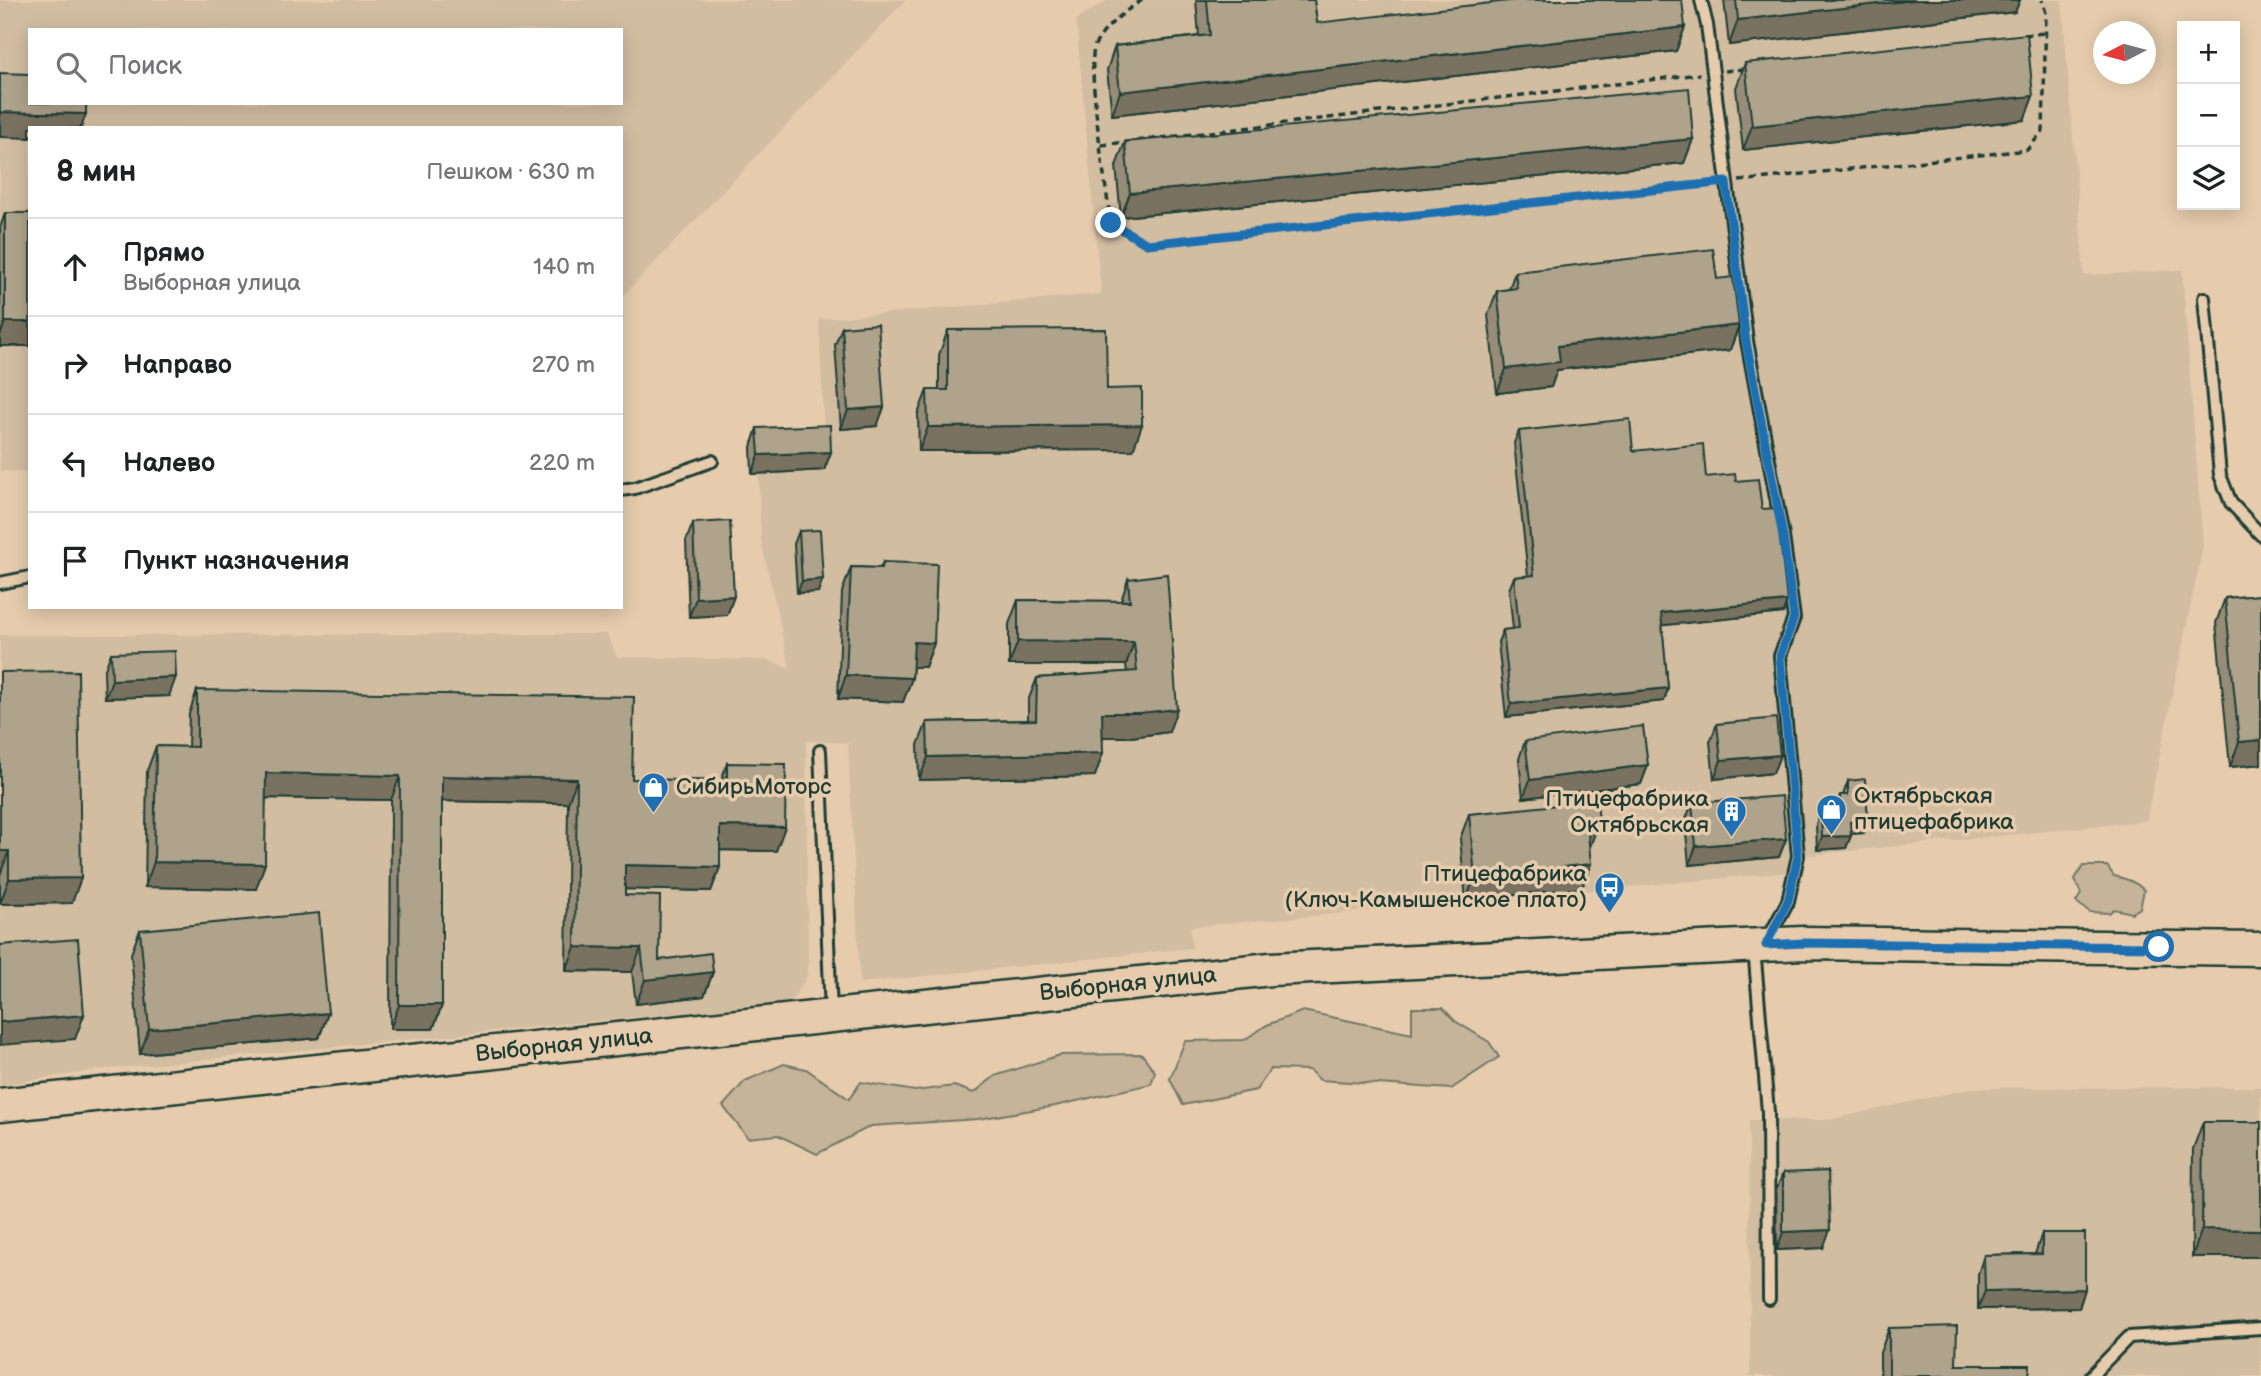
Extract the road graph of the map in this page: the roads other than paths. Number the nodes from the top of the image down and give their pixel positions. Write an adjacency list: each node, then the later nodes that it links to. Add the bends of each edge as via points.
1 (1701, 0): 9 (lane, via 1746,341 1794,618 1780,656 1798,856 1788,901)
2 (2204, 298): 5 (lane, via 2220,475 2231,503)
3 (712, 461): 4 (lane)
4 (623, 490)
5 (2261, 535)
6 (28, 578): 7 (lane)
7 (0, 583)
8 (820, 751): 11 (lane)
9 (1760, 945): 10 (main road, Выборная улица); 11 (main road, Выборная улица, via 1271,969); 13 (lane, via 1768,1112)
10 (2261, 949)
11 (831, 1016): 12 (main road, Выборная улица)
12 (0, 1105)
13 (1769, 1300)
14 (2261, 1328): 15 (lane, via 2129,1337)
15 (2091, 1376)

